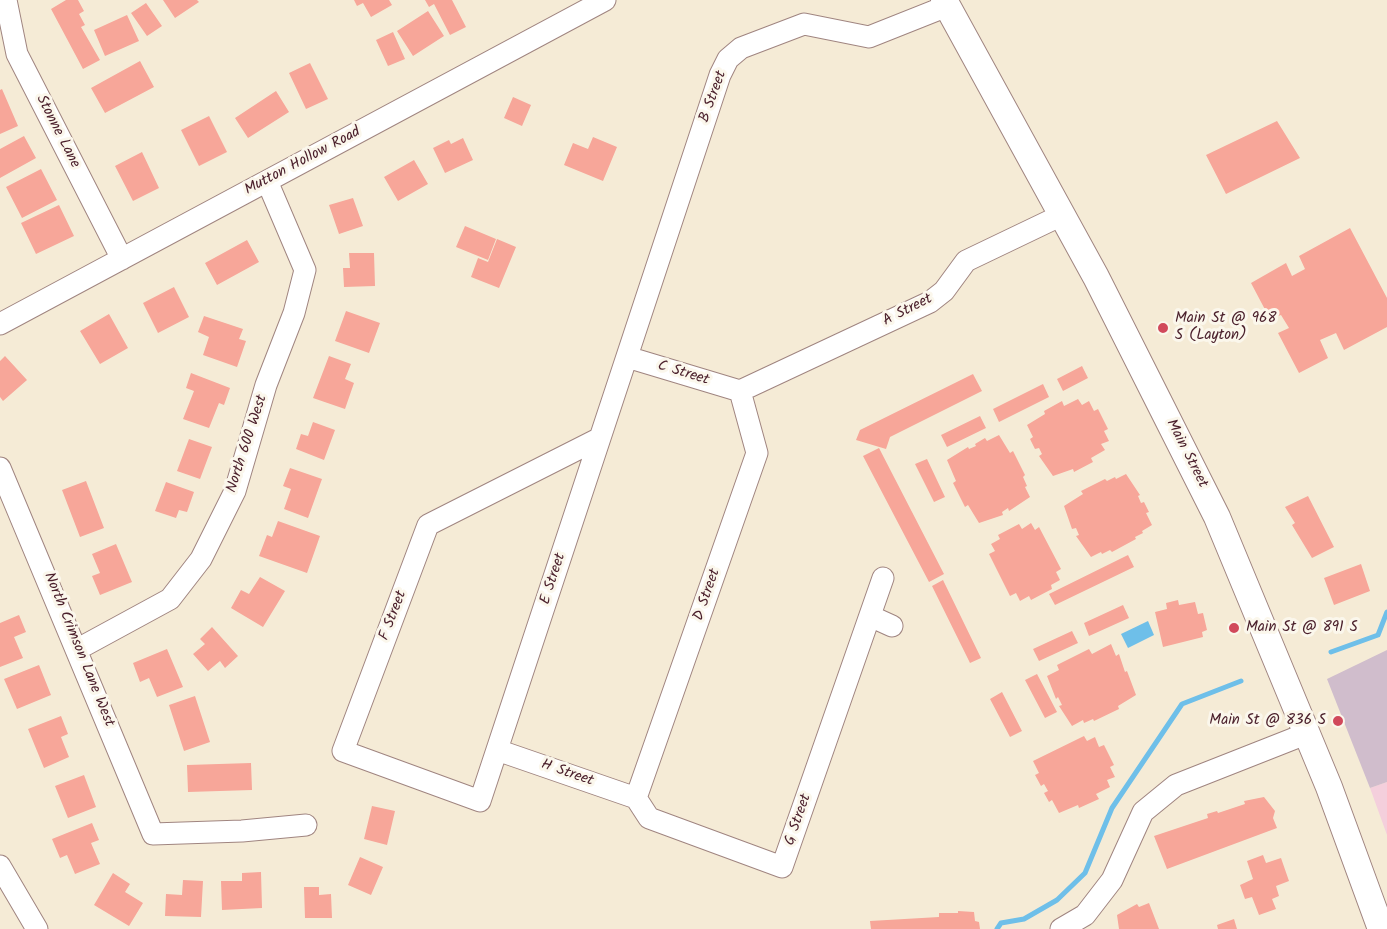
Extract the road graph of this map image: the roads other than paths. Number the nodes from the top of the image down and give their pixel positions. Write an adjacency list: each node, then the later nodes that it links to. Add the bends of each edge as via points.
1 (6, 0): 6 (street, Stonne Lane, via 17,54)
2 (605, 0): 4 (street, Mutton Hollow Road)
3 (945, 3): 5 (main road, Main Street); 8 (street, B Street, via 869,37 804,24 741,48 728,59)
4 (267, 181): 6 (street, Mutton Hollow Road); 15 (street, North 600 West, via 305,270 235,491 201,560 171,599)
5 (1062, 215): 9 (street, A Street, via 966,261 944,291 930,302); 16 (main road, Main Street, via 1217,517)
6 (122, 259): 7 (street, Mutton Hollow Road)
7 (0, 324)
8 (627, 357): 9 (street, C Street); 10 (street, E Street)
9 (740, 391): 18 (street, D Street, via 757,453)
10 (600, 438): 17 (street, E Street); 19 (street, F Street, via 429,525 343,751)
11 (0, 468): 15 (street, North Crimson Lane West)
12 (883, 578): 13 (street, G Street)
13 (870, 616): 14 (street); 18 (street, G Street, via 782,867 649,818)
14 (892, 626)
15 (78, 649): 20 (street, North Crimson Lane West, via 153,834)
16 (1308, 733): 22 (street, via 1176,785 1143,812); 25 (main road, Main Street)
17 (497, 750): 18 (street, H Street); 19 (street, E Street)
18 (636, 798)
19 (480, 801)
20 (306, 825)
21 (0, 866): 23 (street)
22 (1088, 922): 24 (street)
23 (37, 929)
24 (1061, 929)
25 (1381, 929)

